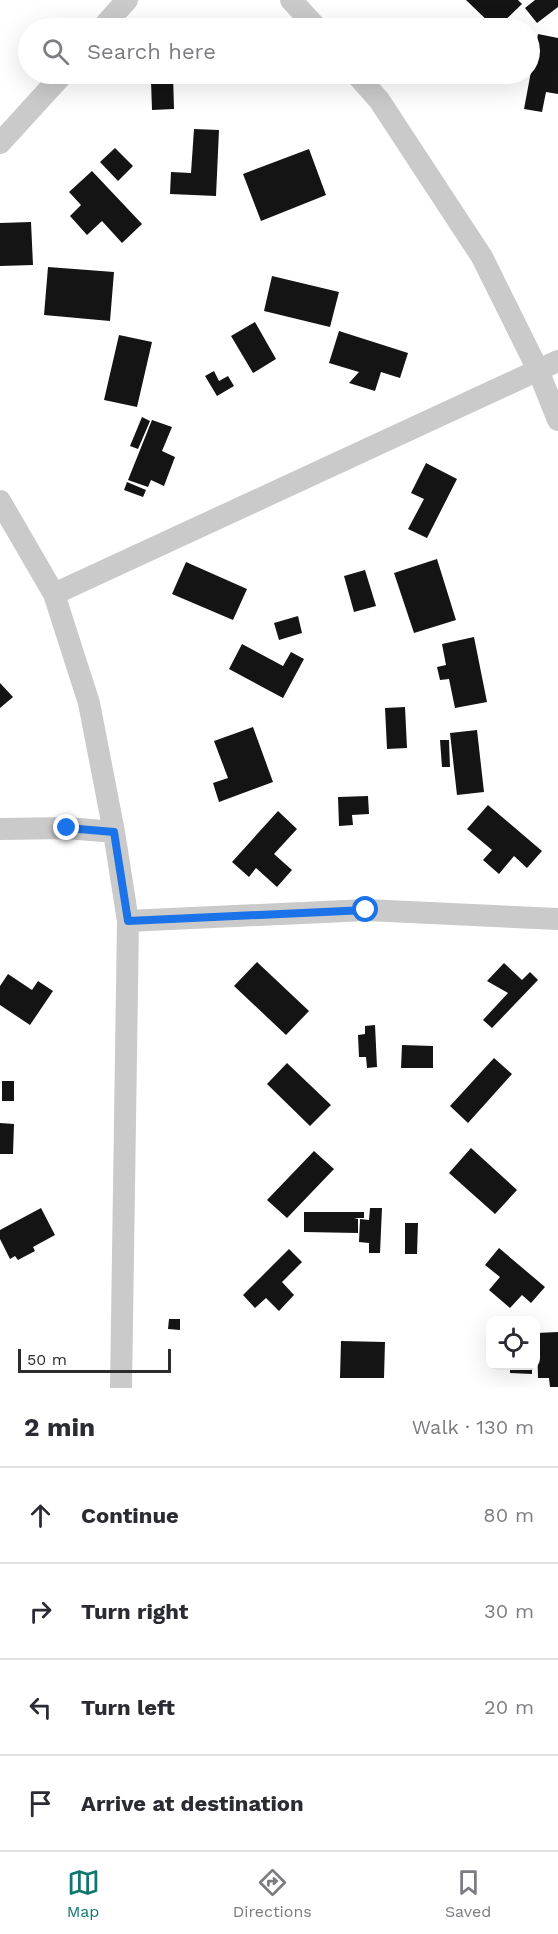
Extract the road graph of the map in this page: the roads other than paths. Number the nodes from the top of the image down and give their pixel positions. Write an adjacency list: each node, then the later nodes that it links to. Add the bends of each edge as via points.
1 (127, 0): 3 (street)
2 (291, 0): 4 (street)
3 (111, 18)
4 (308, 18)
5 (54, 84): 7 (street)
6 (365, 84): 8 (street, via 482,257)
7 (0, 143)
8 (548, 365): 9 (street); 11 (street)
9 (558, 420)
10 (0, 501): 11 (street)
11 (54, 594): 13 (street, via 89,703)
12 (0, 829): 13 (street)
13 (114, 832): 15 (street)
14 (558, 920): 15 (street, via 366,910)
15 (128, 921): 16 (street)
16 (121, 1388)

